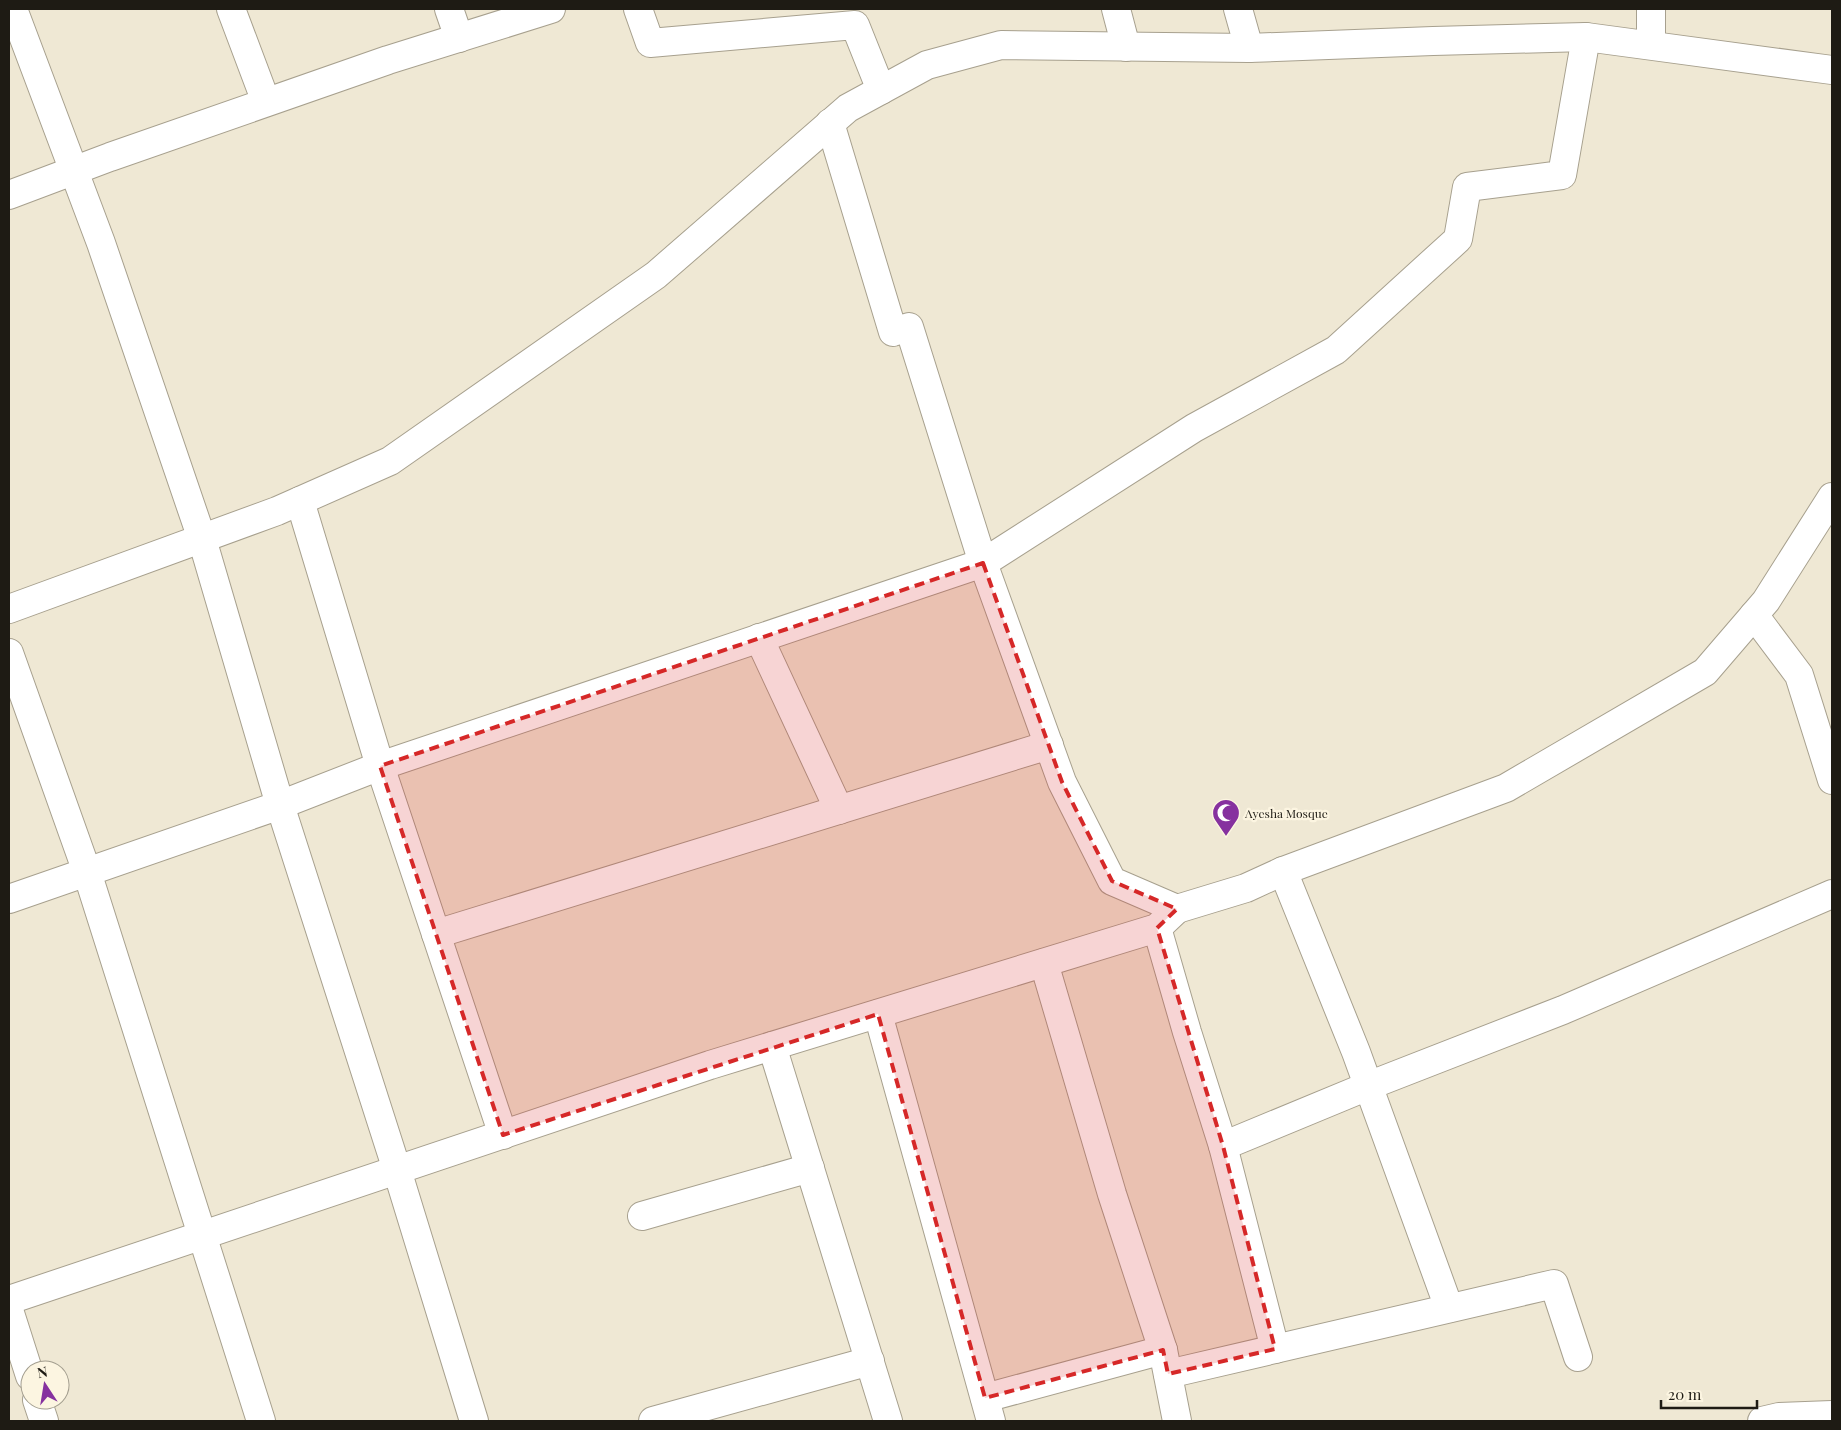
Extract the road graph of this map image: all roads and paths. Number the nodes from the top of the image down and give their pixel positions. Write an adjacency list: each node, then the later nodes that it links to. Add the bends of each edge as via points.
1 (13, 9): 18 (street)
2 (231, 9): 16 (street)
3 (449, 9): 10 (street)
4 (551, 9): 10 (street)
5 (638, 9): 15 (street, via 650,42 855,24)
6 (1116, 9): 12 (street)
7 (1238, 9): 13 (street)
8 (1651, 9): 11 (street)
9 (1586, 37): 11 (street); 13 (street); 23 (street, via 1562,175 1467,187 1458,239 1336,350 1194,428)
10 (459, 38): 16 (street)
11 (1651, 45): 14 (street)
12 (1126, 47): 13 (street); 15 (street, via 1001,45 928,65)
13 (1249, 48)
14 (1832, 70)
15 (881, 90): 17 (street, via 848,108)
16 (266, 102): 18 (street)
17 (830, 123): 21 (street, via 656,275 390,461); 23 (street, via 892,332 909,327)
18 (74, 170): 19 (street); 22 (street)
19 (9, 195)
20 (1832, 497): 25 (street)
21 (300, 501): 22 (street); 29 (street)
22 (202, 539): 24 (street); 31 (street)
23 (983, 563): 26 (street); 28 (street)
24 (9, 609)
25 (1754, 615): 30 (street, via 1799,675); 33 (street, via 1705,672 1506,788)
26 (759, 638): 29 (street); 32 (street)
27 (9, 653): 34 (street)
28 (1049, 745): 32 (street); 37 (street, via 1062,782 1112,880)
29 (380, 766): 31 (street); 39 (street)
30 (1832, 780)
31 (280, 804): 34 (street); 47 (street)
32 (839, 810): 39 (street)
33 (1283, 870): 37 (street, via 1246,888); 43 (street)
34 (87, 872): 36 (street); 49 (street)
35 (1832, 894): 43 (street, via 1563,1010)
36 (9, 899)
37 (1177, 909): 38 (street)
38 (1157, 928): 40 (street); 45 (street)
39 (436, 934): 44 (street)
40 (1044, 963): 41 (street); 57 (street, via 1112,1194)
41 (878, 1014): 42 (street); 58 (street)
42 (772, 1046): 44 (street); 46 (street)
43 (1368, 1086): 45 (street); 51 (street)
44 (503, 1134): 47 (street)
45 (1223, 1146): 53 (street)
46 (810, 1168): 48 (street); 56 (street)
47 (396, 1170): 49 (street); 61 (street)
48 (642, 1216)
49 (202, 1236): 50 (street); 60 (street)
50 (9, 1300)
51 (1448, 1308): 53 (street); 54 (street, via 1554,1284)
52 (9, 1310): 55 (street)
53 (1275, 1349): 57 (street)
54 (1578, 1357)
55 (25, 1360)
56 (870, 1361): 62 (street); 63 (street)
57 (1166, 1362): 58 (street); 64 (street)
58 (988, 1409)
59 (1832, 1415): 65 (street, via 1779,1417)
60 (261, 1421)
61 (474, 1421)
62 (653, 1421)
63 (888, 1421)
64 (1177, 1421)
65 (1762, 1421)

